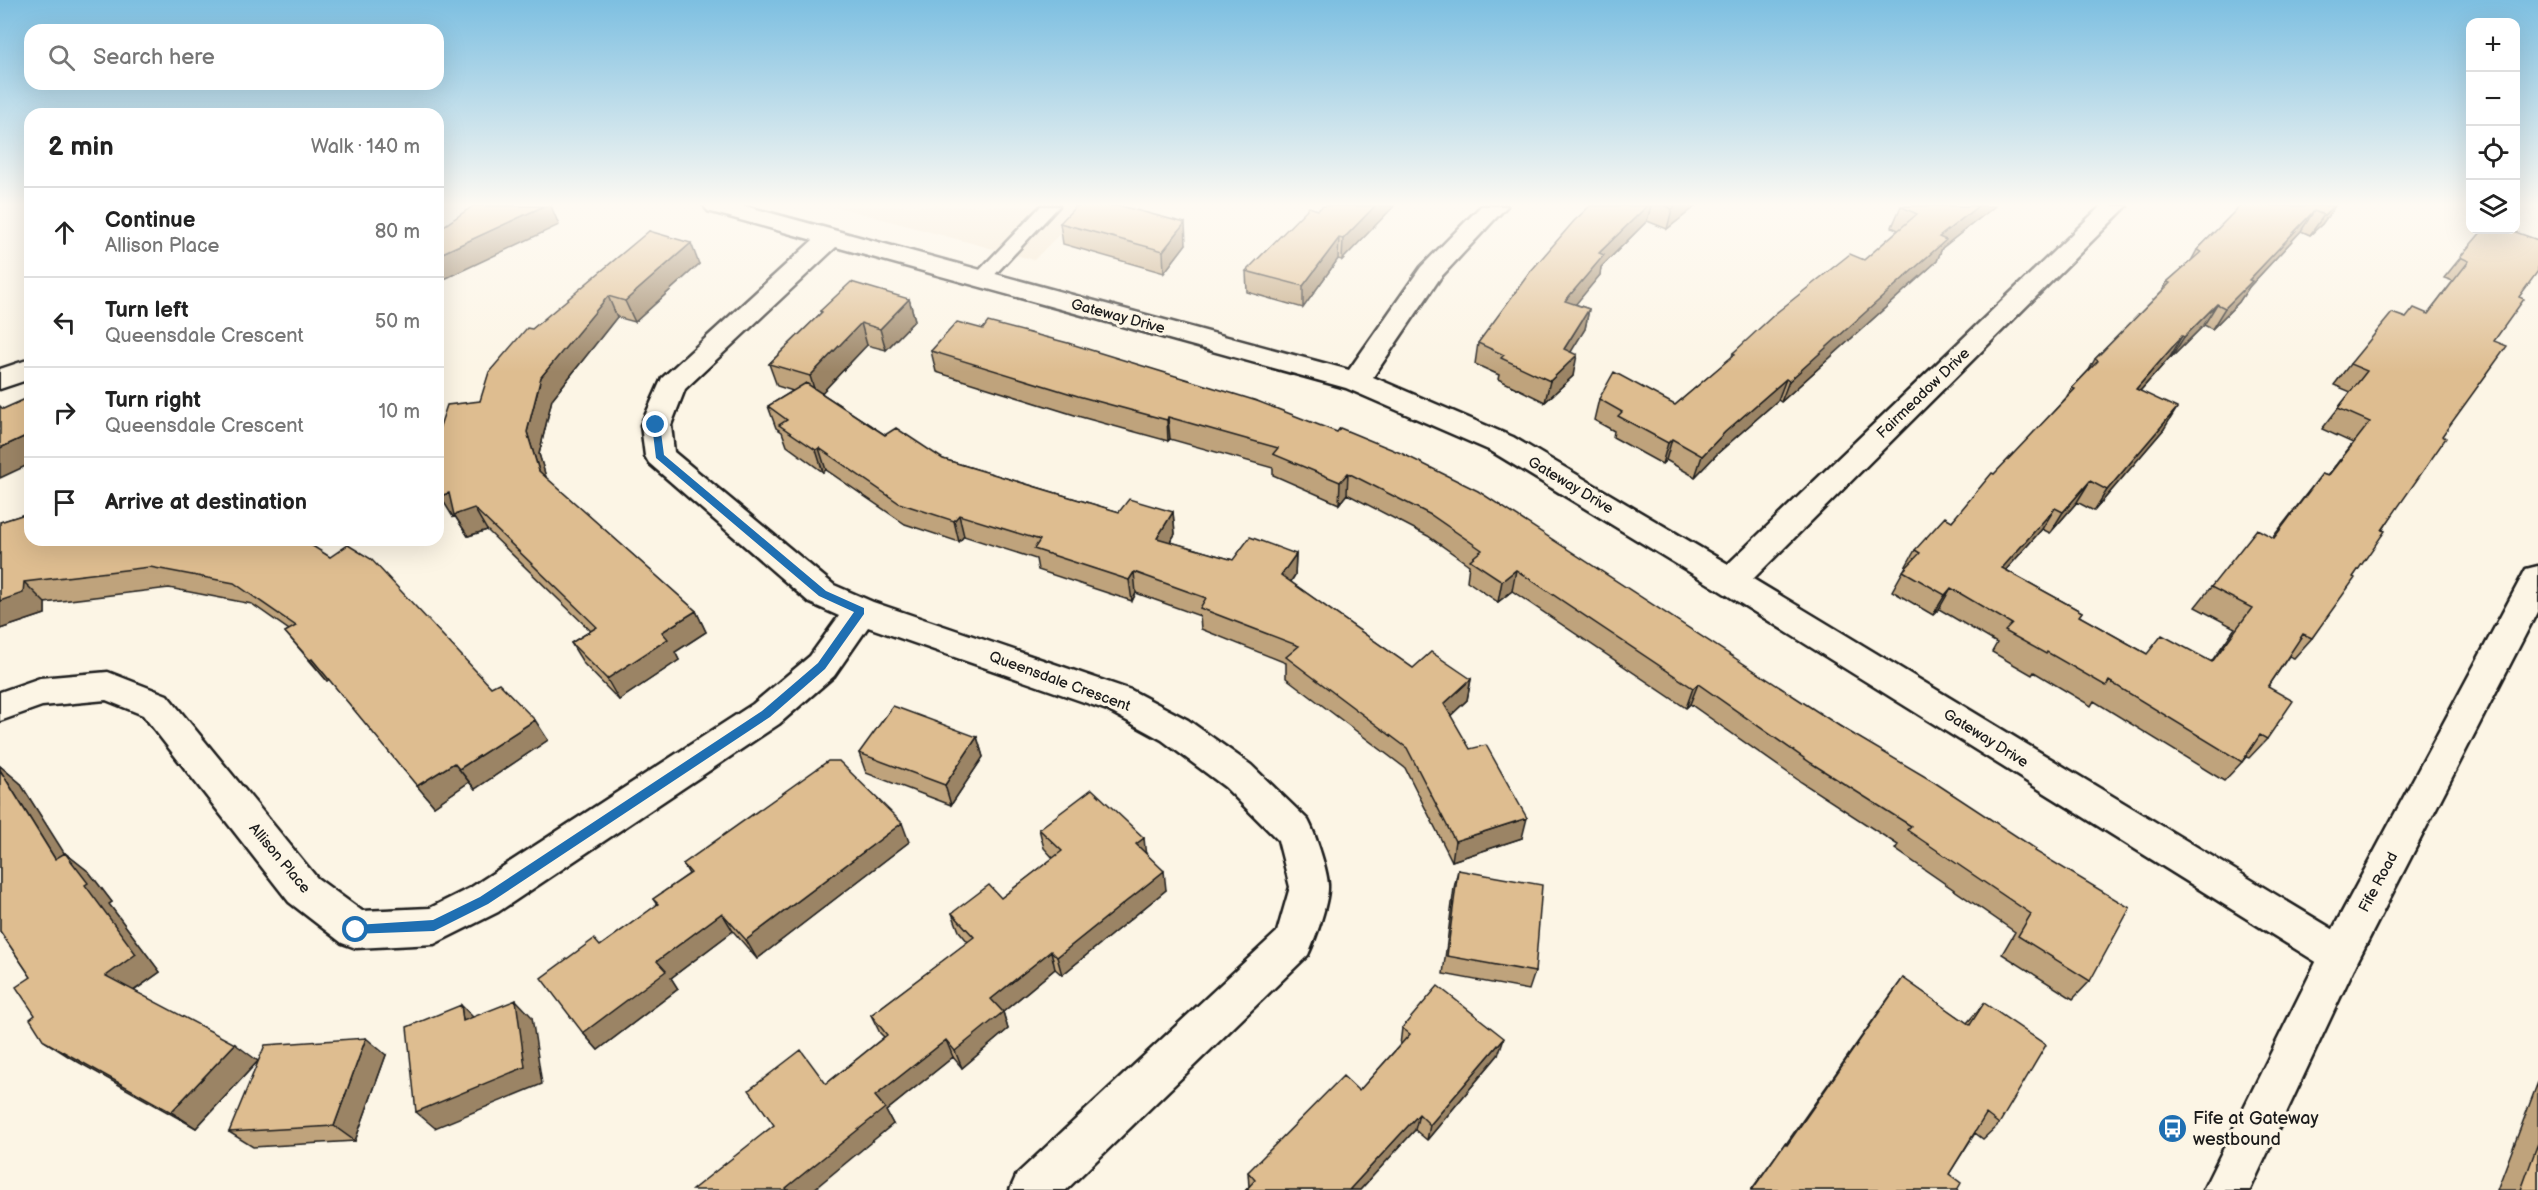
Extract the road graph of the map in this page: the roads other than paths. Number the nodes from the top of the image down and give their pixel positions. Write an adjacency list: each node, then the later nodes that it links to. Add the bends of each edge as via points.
1 (805, 262): 12 (street, Queensdale Crescent, via 672,385 656,425 660,456 822,594)
2 (917, 262): 6 (street, Gateway Drive)
3 (998, 262): 6 (lane)
4 (1441, 262): 9 (street)
5 (2058, 262): 11 (street, Fairmeadow Drive)
6 (981, 279): 9 (street, Gateway Drive)
7 (24, 370): 8 (street)
8 (0, 380)
9 (1356, 381): 11 (street, Gateway Drive, via 1502,444)
10 (2538, 578): 14 (street, Fife Road)
11 (1731, 581): 14 (street, Gateway Drive)
12 (861, 611): 13 (street, Allison Place, via 822,666 766,714 484,900 434,926 356,930 303,890 155,705 108,686 40,692); 15 (street, Queensdale Crescent, via 1119,700 1176,730 1238,776 1295,831 1310,887 1294,942)
13 (0, 707)
14 (2340, 956): 16 (street, Fife Road)
15 (1033, 1190)
16 (2226, 1190)

